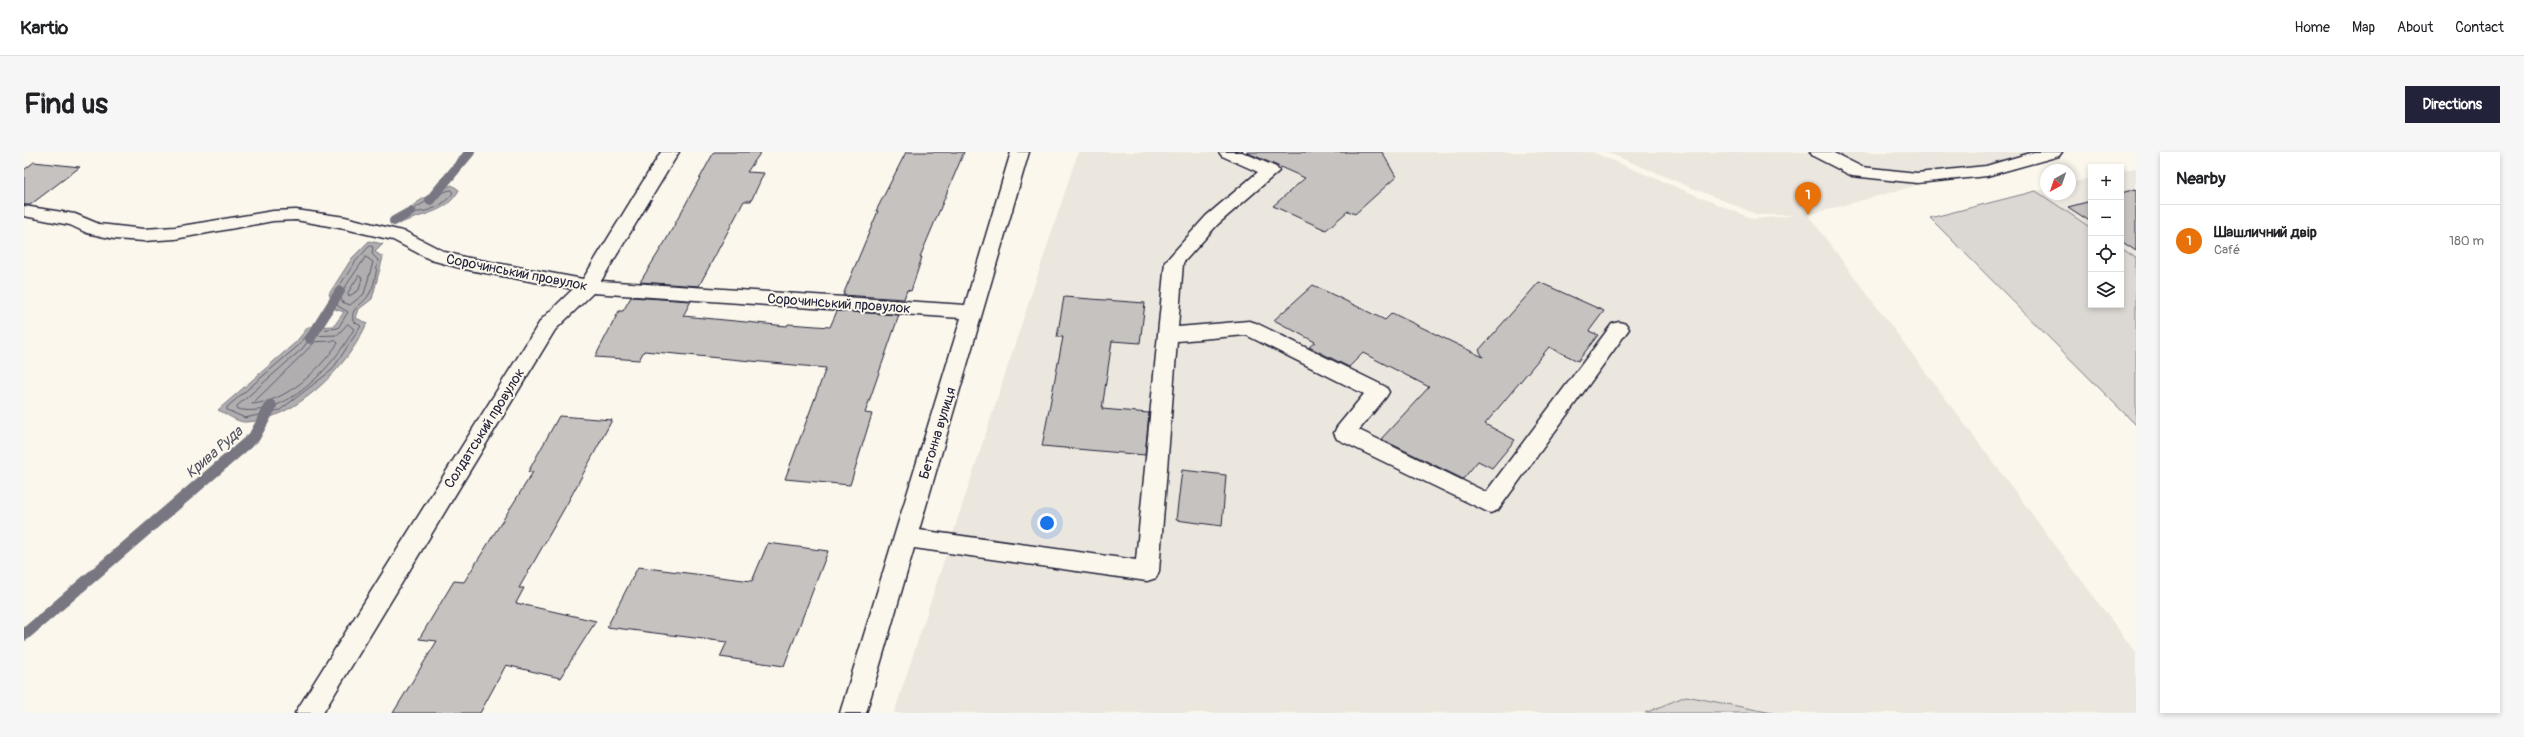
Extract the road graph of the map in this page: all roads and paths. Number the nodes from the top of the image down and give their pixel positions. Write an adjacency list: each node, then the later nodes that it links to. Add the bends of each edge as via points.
1 (670, 152): 7 (street, Солдатський провулок)
2 (1020, 152): 8 (street, Бетонна вулиця)
3 (1228, 152): 10 (street, via 1270,171 1212,220 1174,262)
4 (1819, 152): 5 (street, via 1858,172 1917,178 1986,171)
5 (2053, 152)
6 (24, 211): 7 (street, Сорочинський провулок, via 74,220 94,229 114,233 144,235 175,233 273,216 296,215 399,236 438,256 464,263)
7 (588, 286): 8 (street, Сорочинський провулок); 12 (street, Солдатський провулок, via 548,325)
8 (974, 312): 11 (street, Бетонна вулиця)
9 (1619, 329): 10 (street, via 1490,504 1345,433 1378,392 1249,328)
10 (1167, 335): 11 (street, via 1146,571)
11 (905, 537): 13 (street, Бетонна вулиця)
12 (308, 713)
13 (852, 713)

